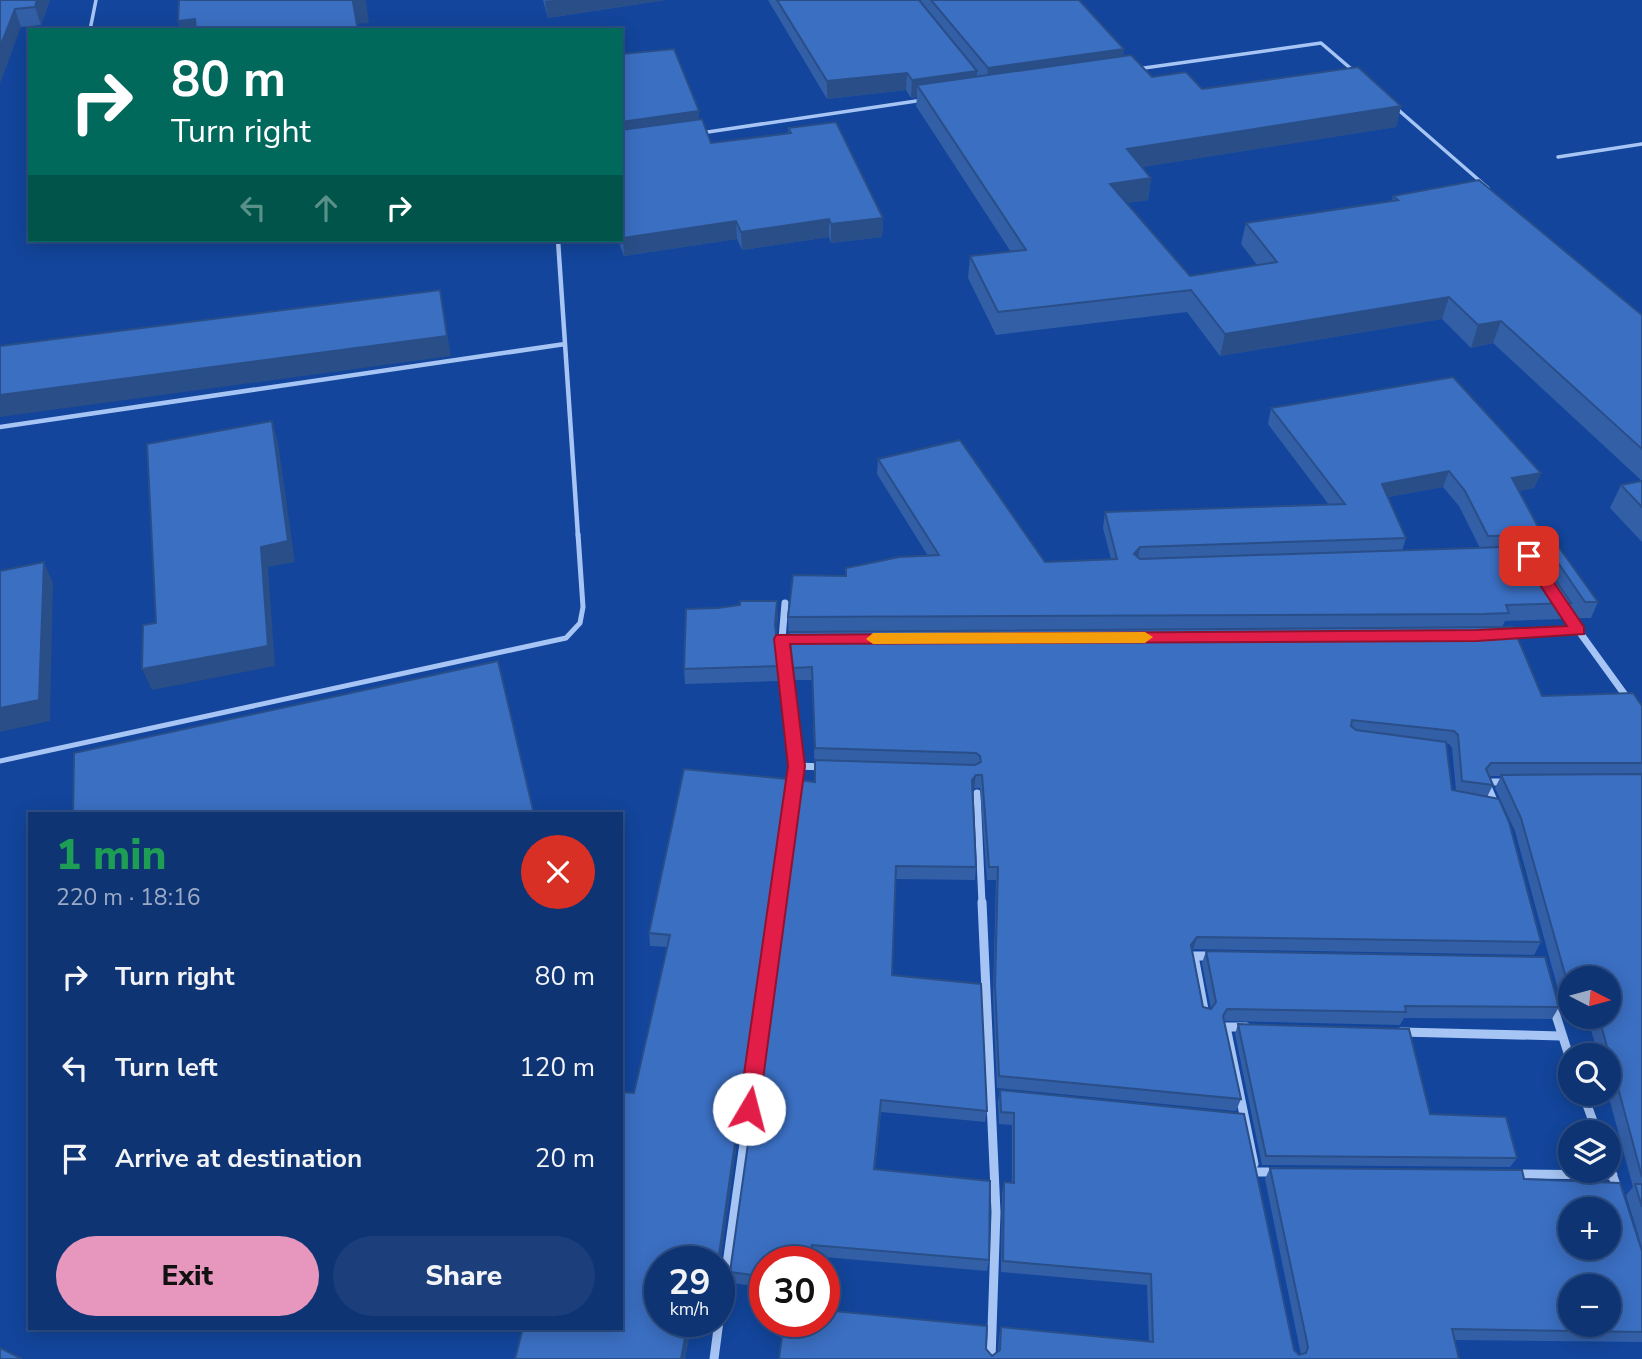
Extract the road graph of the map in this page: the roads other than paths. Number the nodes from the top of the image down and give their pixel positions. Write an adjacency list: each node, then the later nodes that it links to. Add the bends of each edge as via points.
1 (96, 0): 2 (lane)
2 (90, 28)
3 (1132, 70): 4 (lane, via 1321,43)
4 (1362, 79)
5 (930, 99): 7 (lane)
6 (1393, 106): 10 (lane)
7 (688, 134)
8 (1642, 144): 9 (lane)
9 (1558, 157)
10 (1497, 195)
11 (558, 242): 12 (lane)
12 (565, 344): 13 (lane); 21 (lane, via 583,607 580,623 566,638)
13 (0, 428)
14 (1557, 599): 16 (street)
15 (785, 603): 18 (street)
16 (1578, 631): 17 (street); 20 (street)
17 (1502, 634)
18 (782, 639): 19 (street); 22 (street)
19 (795, 639)
20 (1634, 707)
21 (0, 761)
22 (797, 766): 23 (street); 47 (street)
23 (838, 767)
24 (1512, 782): 27 (street, via 1486,782)
25 (976, 793): 36 (street)
26 (1485, 804): 27 (street)
27 (1497, 806): 28 (street)
28 (1501, 815)
29 (1222, 956): 31 (street, via 1194,956)
30 (1551, 999): 34 (street)
31 (1205, 1015)
32 (1254, 1027): 39 (street, via 1226,1027)
33 (1394, 1031): 34 (street)
34 (1561, 1036): 35 (street)
35 (1564, 1043)
36 (991, 1094): 37 (street); 50 (street, via 996,1212)
37 (1004, 1096)
38 (1232, 1118): 39 (street)
39 (1245, 1119): 40 (street)
40 (1256, 1172): 41 (street); 45 (street)
41 (1283, 1172)
42 (1503, 1174): 43 (street)
43 (1558, 1174)
44 (1616, 1183): 46 (street)
45 (1258, 1185)
46 (1622, 1202)
47 (730, 1246)
48 (717, 1337): 49 (street)
49 (714, 1359)
50 (991, 1359)

